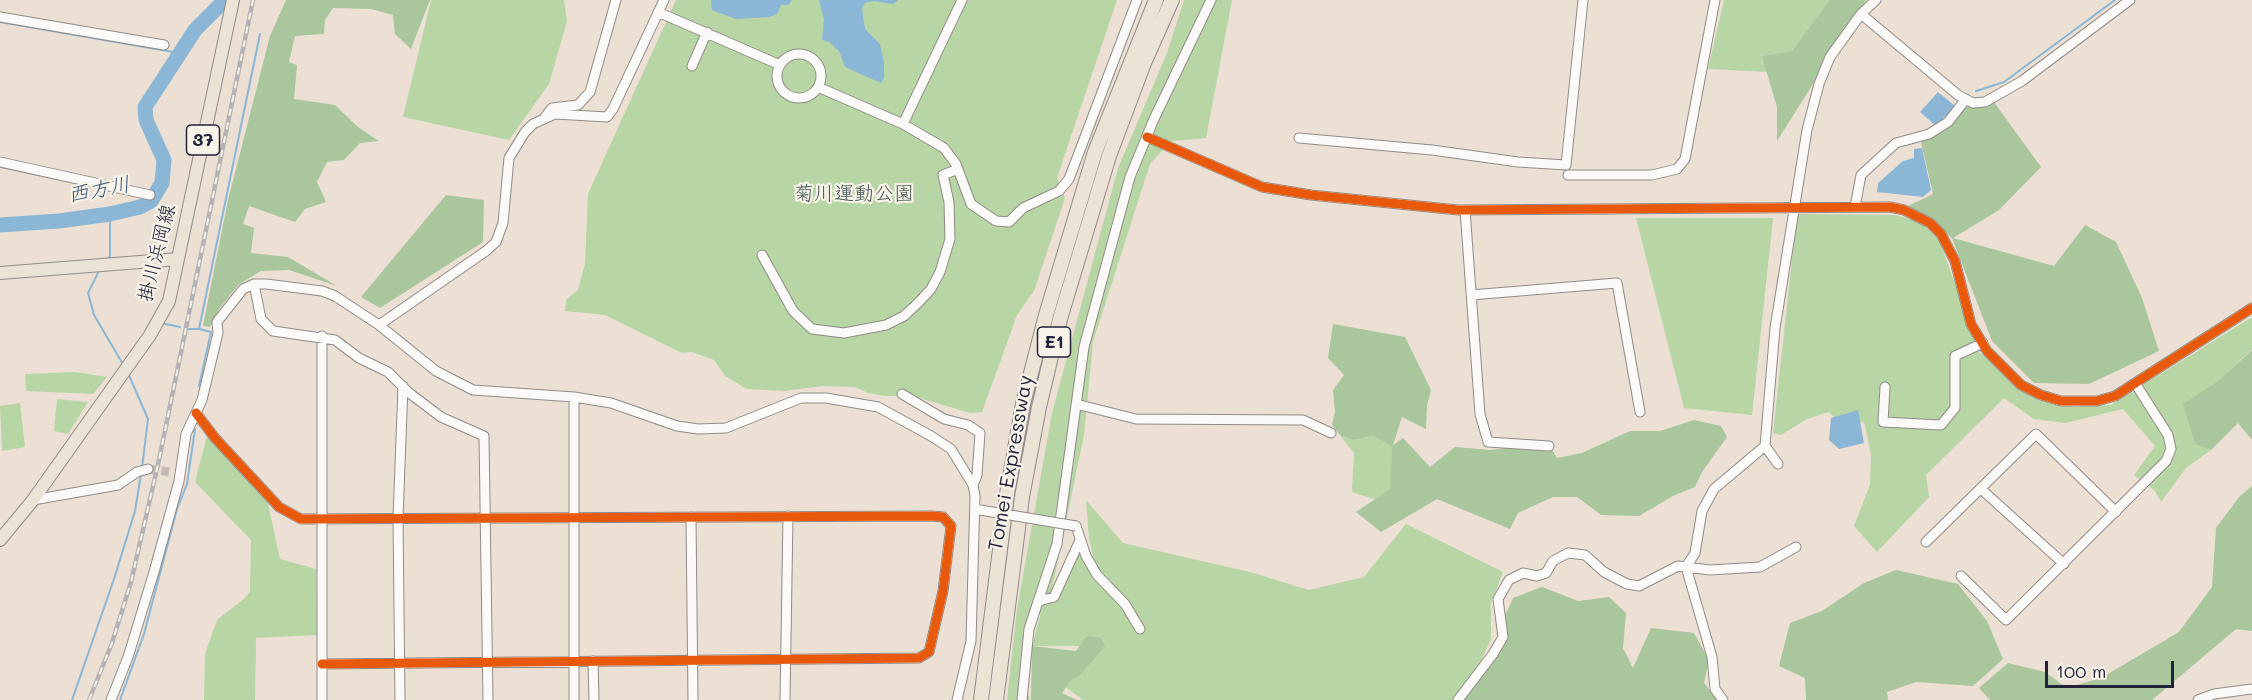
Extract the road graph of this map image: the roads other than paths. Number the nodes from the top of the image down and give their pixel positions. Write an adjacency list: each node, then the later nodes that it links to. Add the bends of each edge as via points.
1 (233, 0): 34 (main road, 掛川浜岡線 / 37)
2 (616, 0): 22 (street, via 590,92 578,105 552,108)
3 (664, 0): 13 (street)
4 (962, 0): 23 (street)
5 (1137, 0): 27 (street, via 1069,179 1059,191 1023,208 1004,224 971,204)
6 (1156, 0): 94 (highway, Tomei Expressway / E1, via 1095,152 1023,404 1007,494)
7 (1172, 0): 95 (highway, Tomei Expressway / E1, via 1109,156 1060,319 1022,497)
8 (1211, 0): 24 (street)
9 (1583, 0): 25 (street, via 1566,165)
10 (1715, 0): 28 (street, via 1685,159 1677,169 1652,175)
11 (1876, 0): 14 (street)
12 (2130, 0): 21 (street, via 2022,81 1985,102 1972,103)
13 (658, 12): 16 (street); 22 (street, via 607,117 568,113)
14 (1861, 14): 21 (street); 30 (street, via 1830,57 1819,84)
15 (0, 17): 17 (street)
16 (707, 32): 18 (street); 19 (street)
17 (164, 45)
18 (780, 65): 20 (street, via 790,56 810,57 819,67); 20 (street, via 779,85 788,95 801,98)
19 (692, 66)
20 (818, 87): 23 (street)
21 (1966, 99): 31 (street, via 1948,122 1929,134 1896,143 1861,175)
22 (544, 118): 39 (street, via 525,132 509,158 503,223 496,242)
23 (903, 123): 27 (street, via 949,152)
24 (1147, 137): 32 (street, via 1262,187); 47 (street, via 1130,177 1084,347)
25 (1299, 138)
26 (0, 162): 29 (street)
27 (958, 169): 33 (street, via 943,175 949,202 950,239 940,272 919,303 886,325 844,333 812,329 793,311)
28 (1568, 175)
29 (150, 195)
30 (1794, 207): 31 (street); 32 (street); 52 (street, via 1775,328)
31 (1855, 207): 41 (street, via 1904,210 1930,223 1941,234 1955,261 1971,324)
32 (1466, 210): 37 (street)
33 (762, 255)
34 (178, 259): 35 (main road); 59 (main road, 掛川浜岡線 / 37, via 169,301 160,319)
35 (0, 273)
36 (254, 284): 39 (street, via 322,291); 40 (street, via 261,320 273,331); 49 (street, via 243,289 217,322 215,345)
37 (1472, 295): 48 (street, via 1617,283); 51 (street, via 1480,414 1488,442)
38 (2252, 308): 42 (street)
39 (379, 325): 46 (street, via 436,371 473,390)
40 (322, 336): 43 (street, via 388,372); 67 (street)
41 (1983, 343): 42 (street, via 2021,385 2061,401 2097,401 2115,396); 44 (street, via 1955,356 1955,408 1941,425 1883,422)
42 (2135, 383): 61 (street, via 2168,435 2171,449 2166,461)
43 (403, 386): 64 (street); 65 (street, via 441,417 484,436)
44 (1885, 387)
45 (902, 394): 57 (street, via 944,419 968,425 980,433)
46 (574, 397): 57 (street, via 611,403 677,426 698,429 726,428 801,398 878,407 951,449); 66 (street)
47 (1076, 404): 50 (street, via 1136,419 1303,420); 75 (street, via 1067,491 1057,544)
48 (1640, 412)
49 (196, 413): 56 (street, via 186,434); 67 (street, via 279,507 301,519)
50 (1331, 433)
51 (1550, 446)
52 (1766, 446): 53 (street); 73 (street, via 1714,489 1702,512 1695,553)
53 (1778, 464)
54 (148, 469): 59 (street, via 118,485)
55 (169, 472): 56 (street)
56 (179, 481): 85 (street, via 131,647)
57 (973, 485): 60 (street)
58 (1981, 489): 61 (street, via 2036,434); 70 (street); 72 (street)
59 (33, 500): 68 (main road, 掛川浜岡線 / 37)
60 (977, 510): 69 (street, bridge, via 1076,526); 93 (street, via 971,641)
61 (2116, 512): 72 (street)
62 (788, 516): 63 (street); 79 (street); 79 (street, via 933,516 943,517 951,526 943,591 929,652 906,660)
63 (691, 517): 66 (street); 78 (street)
64 (398, 518): 65 (street); 67 (street); 81 (street)
65 (485, 518): 66 (street); 82 (street)
66 (574, 518): 80 (street)
67 (321, 519): 83 (street)
68 (0, 540)
69 (1080, 540): 75 (street, via 1054,597); 76 (street, via 1097,575 1125,604)
70 (1926, 542)
71 (1796, 547): 73 (street, via 1760,567)
72 (2064, 564): 74 (street, via 2006,620)
73 (1686, 567): 97 (street, via 1678,566 1639,586 1604,572 1585,555 1568,553 1553,561 1546,573 1523,573 1509,580 1498,599 1503,637); 98 (street, via 1710,647 1715,689)
74 (1961, 576)
75 (1039, 601): 96 (street, via 1029,629)
76 (1140, 629)
77 (593, 661): 78 (street); 80 (street); 90 (street)
78 (693, 661): 79 (street); 91 (street)
79 (786, 661): 92 (street)
80 (574, 662): 82 (street); 89 (street)
81 (400, 663): 82 (street); 83 (street); 87 (street)
82 (488, 663): 88 (street)
83 (322, 664): 86 (street)
84 (2252, 689): 99 (street)
85 (111, 700)
86 (322, 700)
87 (400, 700)
88 (488, 700)
89 (574, 700)
90 (594, 700)
91 (693, 700)
92 (786, 700)
93 (957, 700)
94 (981, 700)
95 (996, 700)
96 (1022, 700)
97 (1458, 700)
98 (1723, 700)
99 (2198, 700)

